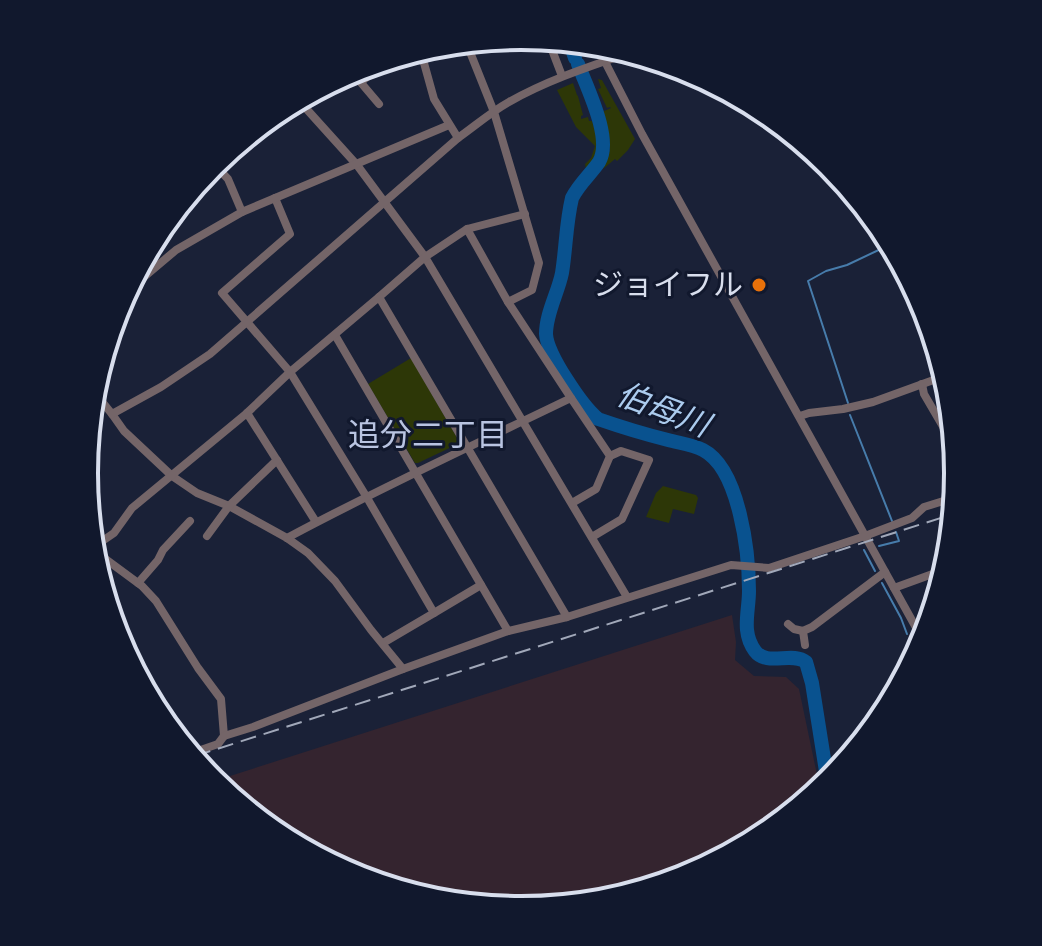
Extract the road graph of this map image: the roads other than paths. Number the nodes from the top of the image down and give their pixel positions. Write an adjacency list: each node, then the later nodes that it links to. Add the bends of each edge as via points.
1 (554, 52): 6 (street)
2 (471, 53): 10 (street)
3 (600, 57): 6 (street)
4 (603, 58): 33 (street)
5 (423, 61): 11 (street, via 434,99)
6 (565, 75): 10 (street)
7 (361, 82): 8 (street)
8 (379, 104)
9 (307, 109): 13 (street)
10 (494, 112): 12 (street); 18 (street)
11 (449, 125): 12 (street); 13 (street)
12 (458, 138): 16 (street)
13 (357, 165): 15 (street); 16 (street)
14 (223, 173): 17 (street)
15 (275, 198): 17 (street); 24 (street, via 290,234 222,293)
16 (384, 201): 20 (street); 24 (street)
17 (242, 212): 21 (street, via 176,250)
18 (525, 214): 19 (street); 23 (street, via 539,263 532,290)
19 (467, 229): 20 (street); 23 (street)
20 (425, 257): 22 (street); 34 (street)
21 (149, 273)
22 (379, 297): 25 (street); 36 (street)
23 (508, 302): 29 (street)
24 (247, 322): 26 (street); 32 (street, via 186,372)
25 (335, 335): 26 (street); 39 (street)
26 (290, 372): 31 (street); 41 (street)
27 (934, 380): 28 (street)
28 (922, 384): 33 (street, via 873,402); 35 (street)
29 (571, 398): 34 (street); 37 (street)
30 (104, 404): 32 (street)
31 (247, 413): 38 (street); 40 (street)
32 (112, 414): 40 (street)
33 (800, 416): 48 (street)
34 (523, 421): 36 (street); 43 (street)
35 (940, 422)
36 (469, 449): 39 (street); 60 (street)
37 (610, 456): 43 (street, via 596,489); 49 (street, via 621,451 649,460 622,519)
38 (277, 460): 44 (street); 46 (street)
39 (415, 472): 41 (street); 56 (street)
40 (172, 476): 44 (street); 51 (street, via 132,508)
41 (366, 496): 46 (street); 59 (street)
42 (943, 501): 48 (street)
43 (572, 503): 49 (street)
44 (229, 506): 47 (street); 50 (street)
45 (190, 521): 55 (street)
46 (316, 522): 50 (street)
47 (207, 536)
48 (865, 536): 53 (street); 58 (street, via 769,568 725,567)
49 (592, 537): 58 (street)
50 (287, 538): 65 (street, via 335,581)
51 (104, 540)
52 (107, 560): 55 (street)
53 (885, 572): 57 (street); 64 (street)
54 (932, 574): 57 (street)
55 (138, 583): 68 (street, via 156,601 221,699)
56 (481, 585): 59 (street); 63 (street)
57 (894, 588): 62 (street)
58 (627, 597): 60 (street)
59 (434, 613): 65 (street)
60 (567, 617): 63 (street)
61 (788, 624): 64 (street)
62 (915, 626)
63 (508, 631): 67 (street)
64 (803, 631): 66 (street)
65 (383, 643): 67 (street)
66 (805, 645)
67 (403, 669): 68 (street)
68 (224, 736): 69 (street)
69 (201, 750)

